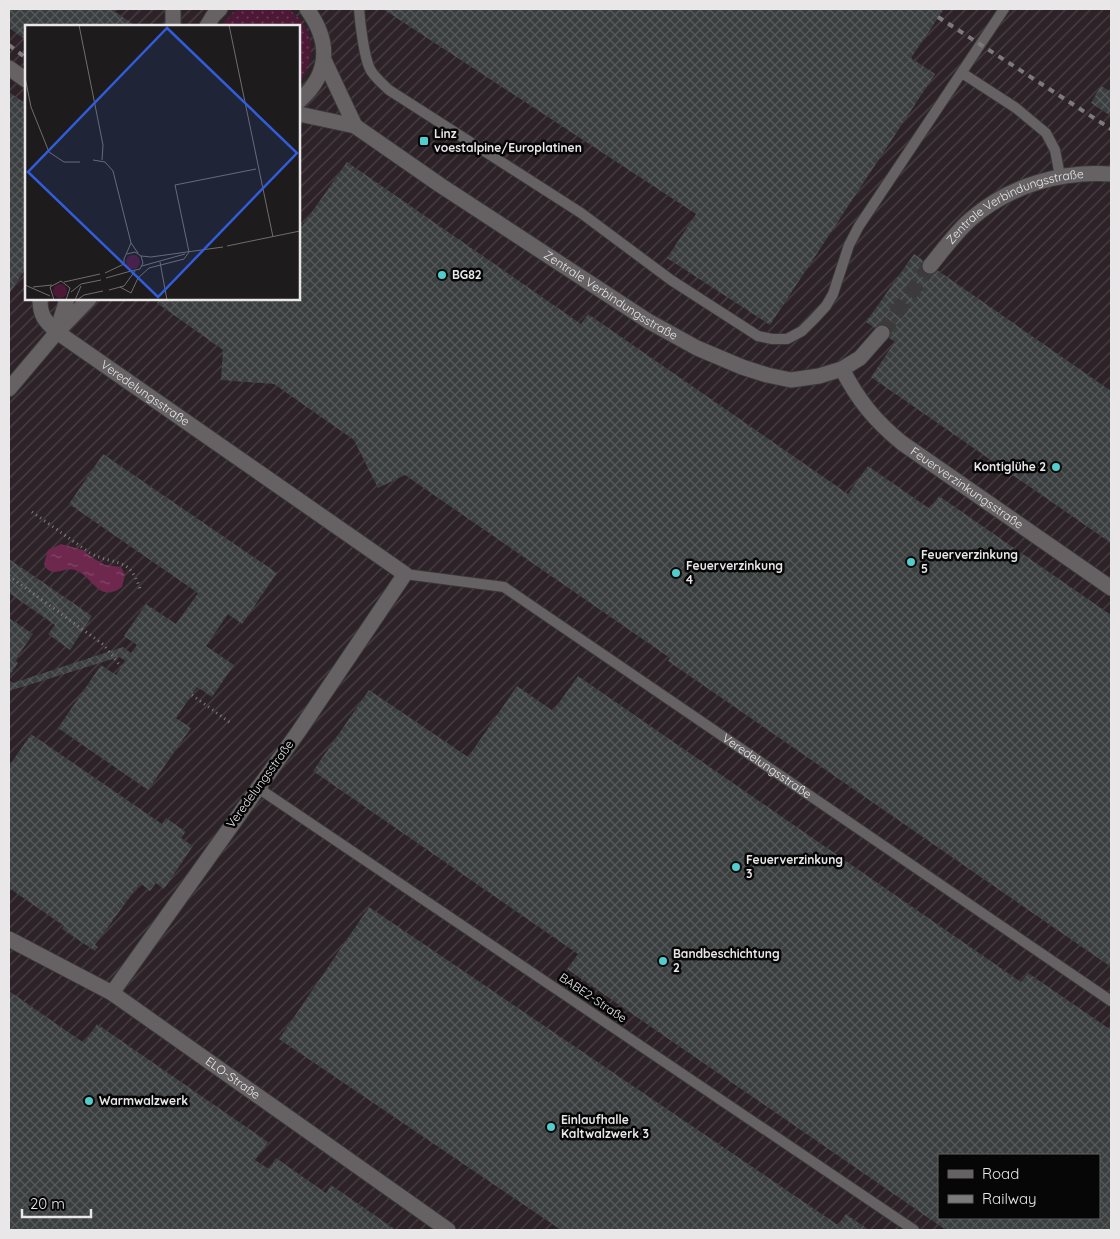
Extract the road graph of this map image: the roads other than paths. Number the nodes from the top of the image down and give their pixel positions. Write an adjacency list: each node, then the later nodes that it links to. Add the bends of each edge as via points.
1 (173, 9): 5 (street)
2 (307, 9): 6 (street, via 317,22 324,43)
3 (360, 9): 8 (lane, via 369,67 389,90 581,213 703,302 758,336 772,340 786,339 802,331 826,306 859,226)
4 (1004, 9): 8 (lane)
5 (173, 25)
6 (324, 60): 10 (street, via 319,77); 12 (street)
7 (9, 68): 9 (street)
8 (962, 73): 14 (lane, via 1016,108 1046,133 1055,150)
9 (25, 79)
10 (300, 100)
11 (300, 114): 12 (street, Zentrale Verbindungsstraße)
12 (355, 126): 21 (street, Zentrale Verbindungsstraße, via 592,286 697,348 742,367 791,380)
13 (1111, 174): 14 (street, Zentrale Verbindungsstraße)
14 (1060, 176): 15 (street, Zentrale Verbindungsstraße, via 1002,197 971,219)
15 (930, 266)
16 (40, 300): 19 (street, Veredelungsstraße, via 40,311)
17 (67, 300): 19 (street)
18 (88, 300): 19 (street)
19 (57, 332): 22 (street); 23 (street, Veredelungsstraße)
20 (882, 333): 21 (street, Zentrale Verbindungsstraße, via 860,358)
21 (842, 369): 24 (street, Feuerverzinkungsstraße, via 868,411 883,428)
22 (9, 389)
23 (406, 574): 25 (street, Veredelungsstraße); 28 (lane, Veredelungsstraße, via 504,587)
24 (1111, 588)
25 (258, 788): 27 (street, Veredelungsstraße); 30 (lane, BABE2-Straße)
26 (9, 939): 27 (street, ELO-Straße)
27 (112, 993): 29 (street, ELO-Straße)
28 (1111, 1001)
29 (448, 1230)
30 (914, 1230)

